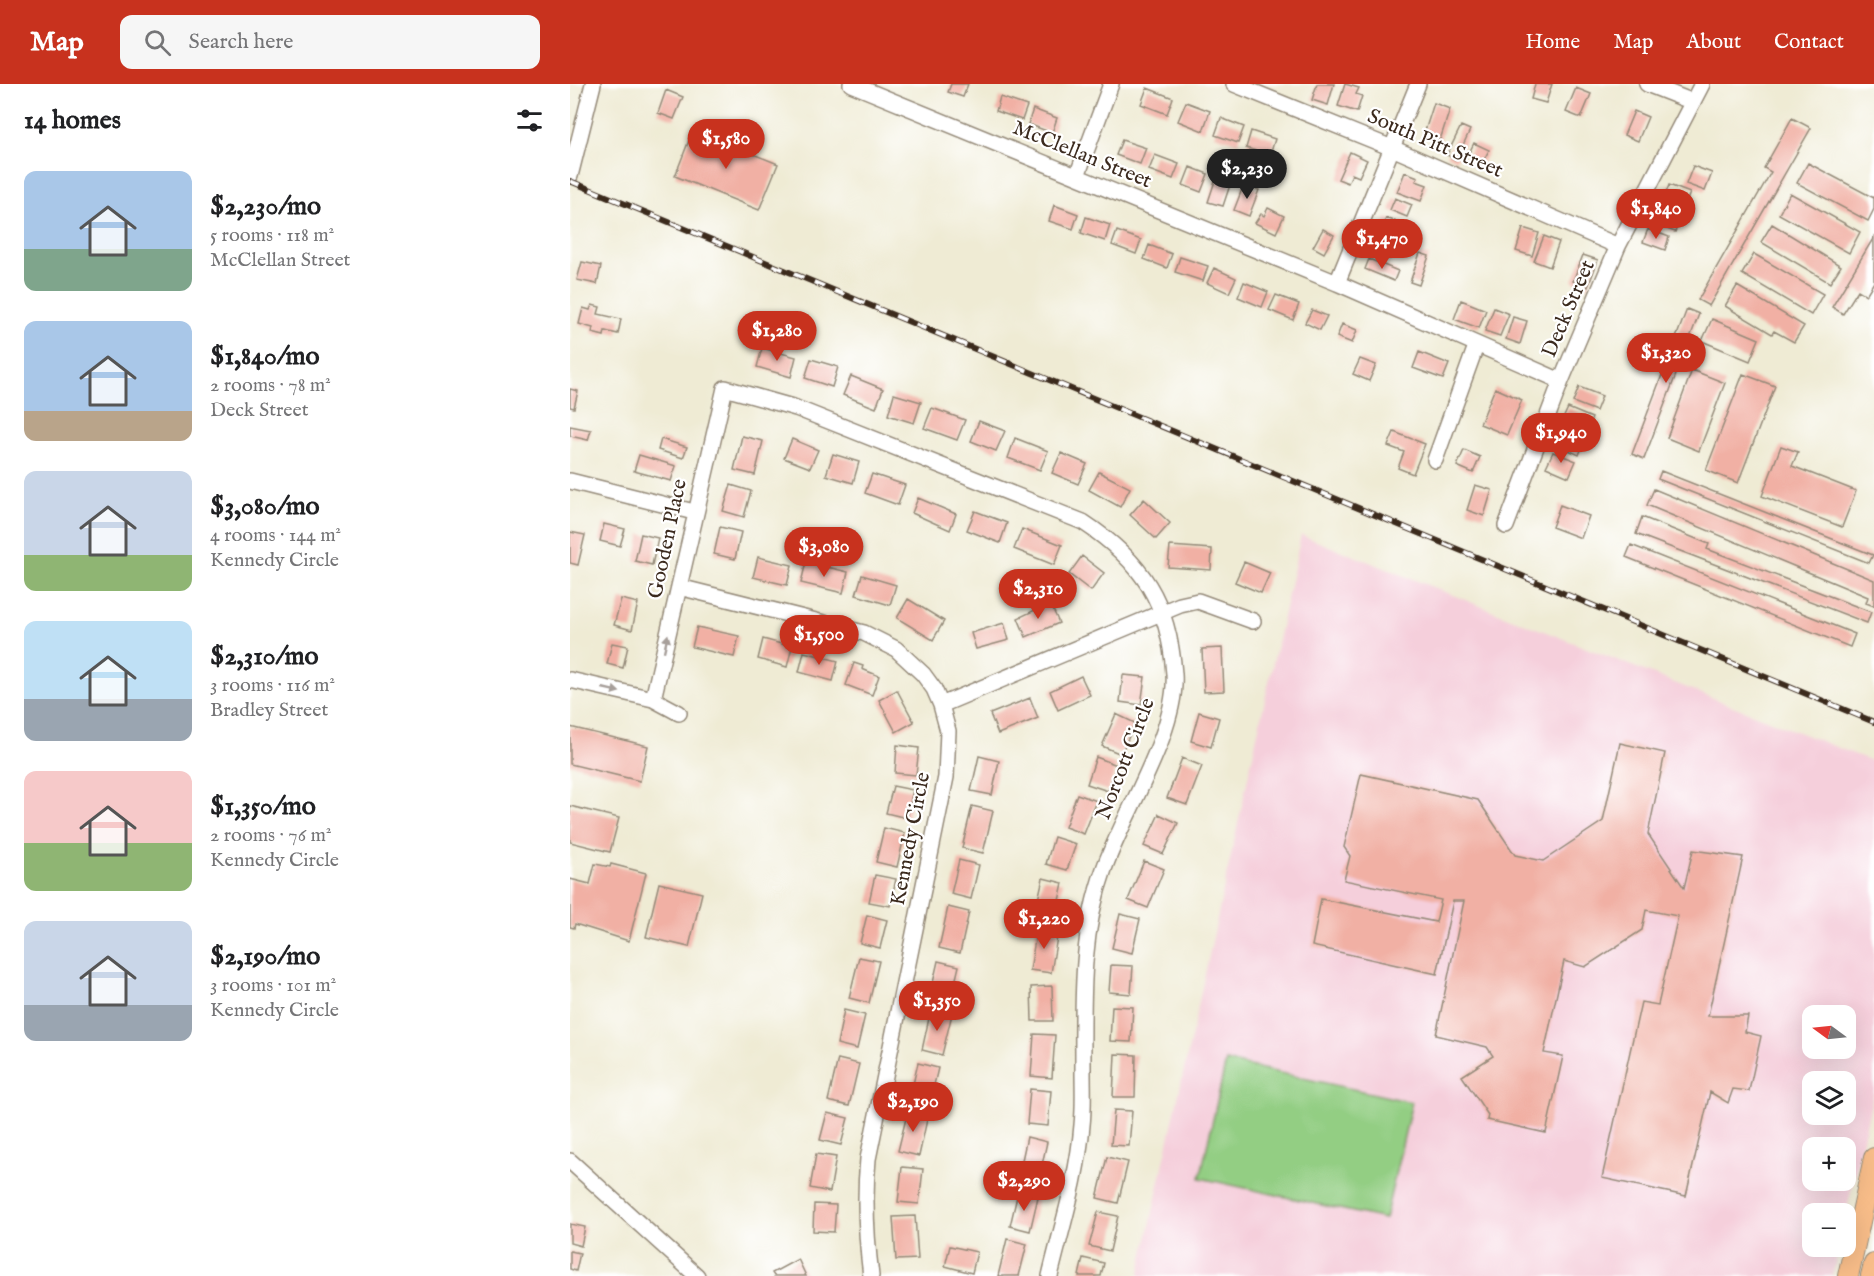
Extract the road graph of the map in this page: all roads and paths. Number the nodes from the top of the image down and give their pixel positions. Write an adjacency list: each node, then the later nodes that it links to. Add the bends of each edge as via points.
1 (593, 84): 10 (street)
2 (851, 84): 11 (street, McClellan Street)
3 (1111, 84): 11 (street)
4 (1234, 84): 9 (street, South Pitt Street)
5 (1418, 84): 9 (street)
6 (1647, 84): 8 (street)
7 (1702, 84): 8 (street, Deck Street)
8 (1693, 102): 12 (street, Deck Street)
9 (1392, 148): 12 (street, South Pitt Street); 13 (street)
10 (570, 176)
11 (1077, 176): 13 (street, McClellan Street)
12 (1618, 246): 15 (street, Deck Street)
13 (1337, 283): 14 (street, McClellan Street)
14 (1476, 346): 15 (street, McClellan Street); 17 (street)
15 (1561, 381): 20 (street, Deck Street)
16 (725, 388): 19 (street, Gooden Place); 22 (street, Norcott Circle, via 796,408 1083,522 1114,542 1140,569)
17 (1435, 460)
18 (570, 481): 19 (street)
19 (694, 512): 21 (street, Gooden Place)
20 (1506, 526)
21 (679, 588): 25 (street, Gooden Place, one-way to 21); 26 (street, Kennedy Circle, via 864,633 897,649 923,674)
22 (1161, 612): 23 (street, via 1198,601); 26 (street); 33 (street, Norcott Circle, via 1171,642 1175,678 1172,698 1161,737 1105,867 1086,936 1083,1124)
23 (1253, 621)
24 (570, 680): 25 (street, one-way to 25)
25 (653, 699): 27 (street)
26 (941, 705): 32 (street, Kennedy Circle, via 948,731 946,777 868,1159 865,1193)
27 (679, 712)
28 (1874, 1158): 34 (main road)
29 (570, 1161): 31 (street)
30 (1874, 1264): 35 (main road)
31 (697, 1276)
32 (871, 1276)
33 (1050, 1276)
34 (1848, 1276)
35 (1871, 1276)

